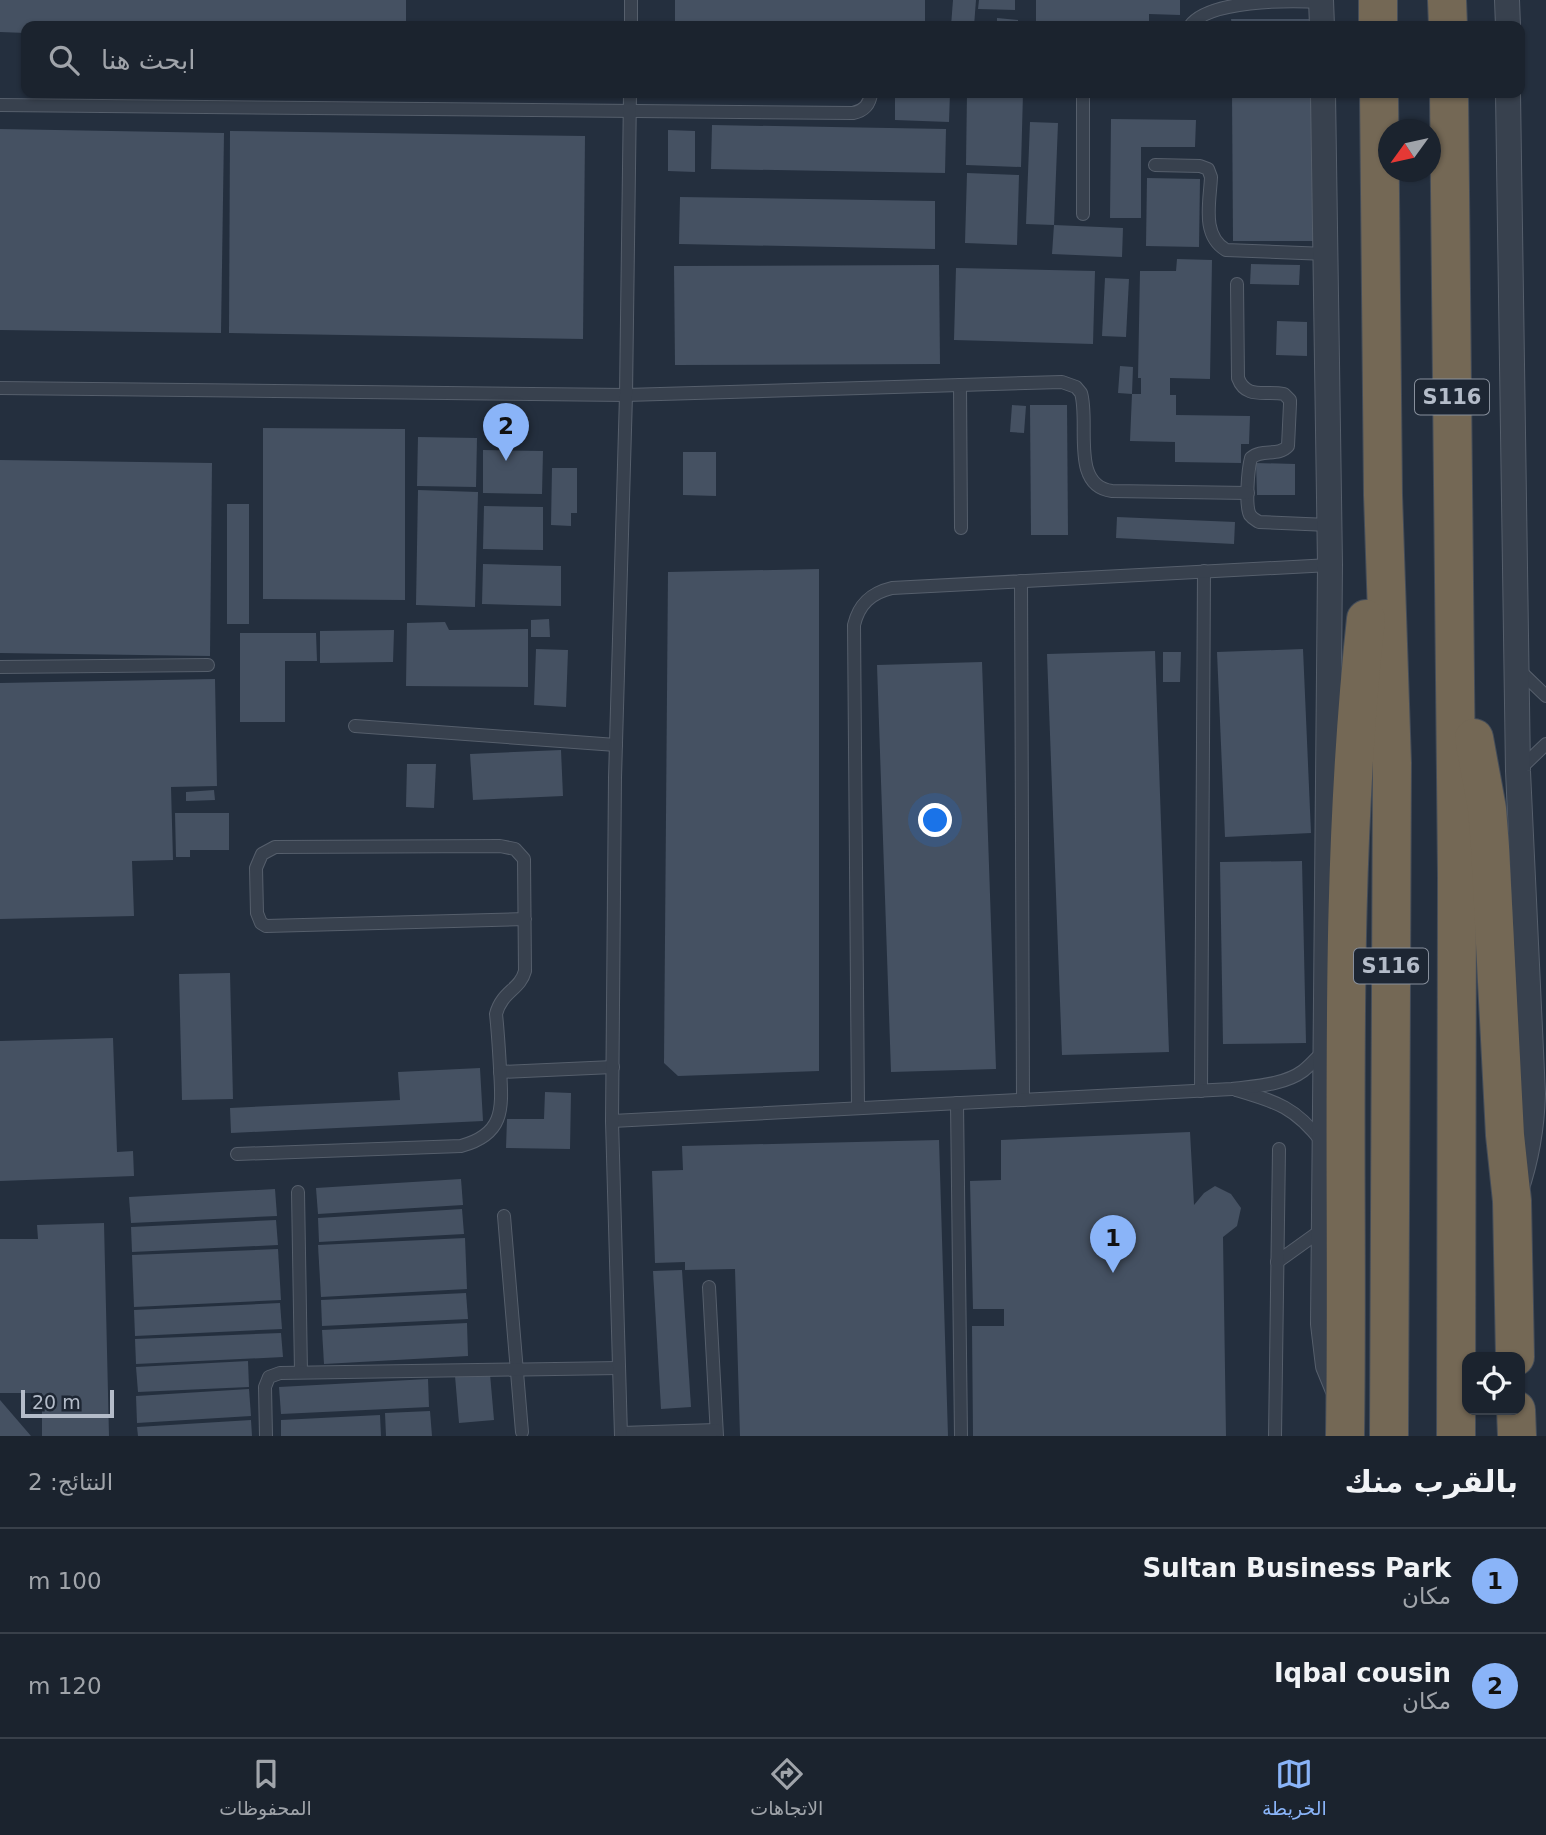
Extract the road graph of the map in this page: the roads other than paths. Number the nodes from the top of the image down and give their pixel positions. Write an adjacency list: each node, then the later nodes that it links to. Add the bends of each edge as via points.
1 (631, 0): 6 (lane)
2 (1378, 0): 8 (highway)
3 (1447, 0): 9 (highway)
4 (1507, 0): 10 (street)
5 (1321, 9): 7 (lane, via 1227,4 1207,10)
6 (631, 21)
7 (1195, 21)
8 (1378, 21)
9 (1448, 21)
10 (1508, 21)
11 (630, 98): 19 (lane)
12 (871, 98): 19 (lane, via 864,109 853,113)
13 (1083, 98): 21 (lane)
14 (1323, 98): 22 (street)
15 (1379, 98): 28 (highway, S116)
16 (1448, 98): 38 (highway, S116)
17 (1508, 98): 35 (street)
18 (0, 105): 19 (lane)
19 (629, 111): 26 (lane)
20 (1155, 165): 22 (lane, via 1208,169 1209,229 1214,242 1226,250)
21 (1083, 214)
22 (1327, 254): 29 (street)
23 (1237, 284): 27 (lane, via 1240,384 1250,393 1284,394 1290,400 1288,446 1281,452 1251,458)
24 (960, 385): 26 (lane); 27 (lane, via 1062,382 1076,387 1083,400 1087,474 1104,490); 30 (lane)
25 (0, 388): 26 (lane)
26 (625, 395): 41 (lane)
27 (1248, 493): 29 (lane, via 1249,512 1259,522)
28 (1382, 495): 67 (highway, via 1365,623 1345,953); 74 (highway, S116, via 1392,764)
29 (1329, 525): 31 (street)
30 (961, 528)
31 (1330, 565): 32 (lane); 44 (street)
32 (1204, 571): 33 (lane); 48 (lane)
33 (1021, 581): 49 (lane); 51 (lane, via 891,588 871,596 857,614)
34 (208, 665): 36 (lane)
35 (1516, 666): 37 (lane); 42 (street)
36 (0, 667)
37 (1546, 696)
38 (1456, 701): 57 (highway, via 1472,731 1486,809); 75 (highway, S116)
39 (355, 726): 41 (lane)
40 (1546, 744): 42 (lane)
41 (616, 745): 45 (lane)
42 (1518, 771): 57 (street, via 1533,1094 1527,1160)
43 (524, 919): 43 (lane, via 524,859 508,846 275,847 262,854 256,868 258,919 266,926); 46 (lane, via 524,977 504,995 496,1014)
44 (1326, 1049): 47 (lane, via 1303,1072); 53 (street)
45 (613, 1067): 46 (lane); 52 (lane)
46 (500, 1072): 55 (lane, via 500,1116 486,1135 474,1142)
47 (1232, 1089): 48 (lane); 53 (lane, via 1291,1110)
48 (1201, 1091): 49 (lane)
49 (1023, 1100): 50 (lane)
50 (957, 1103): 51 (lane); 72 (lane)
51 (858, 1108): 52 (lane)
52 (612, 1121): 63 (lane)
53 (1325, 1145): 59 (street)
54 (1279, 1149): 60 (lane)
55 (237, 1154)
56 (298, 1192): 65 (lane)
57 (1512, 1200): 62 (highway)
58 (504, 1216): 64 (lane)
59 (1323, 1228): 60 (lane); 67 (street, via 1324,1345)
60 (1277, 1262): 73 (lane)
61 (709, 1287): 69 (lane)
62 (1515, 1352)
63 (620, 1368): 64 (lane); 70 (lane)
64 (517, 1370): 65 (lane); 68 (lane)
65 (301, 1372): 71 (lane, via 274,1374 266,1382)
66 (1516, 1415): 76 (highway)
67 (1345, 1420)
68 (522, 1432)
69 (717, 1433): 70 (lane)
70 (621, 1434)
71 (266, 1436)
72 (961, 1436)
73 (1275, 1436)
74 (1389, 1436)
75 (1456, 1436)
76 (1517, 1436)

